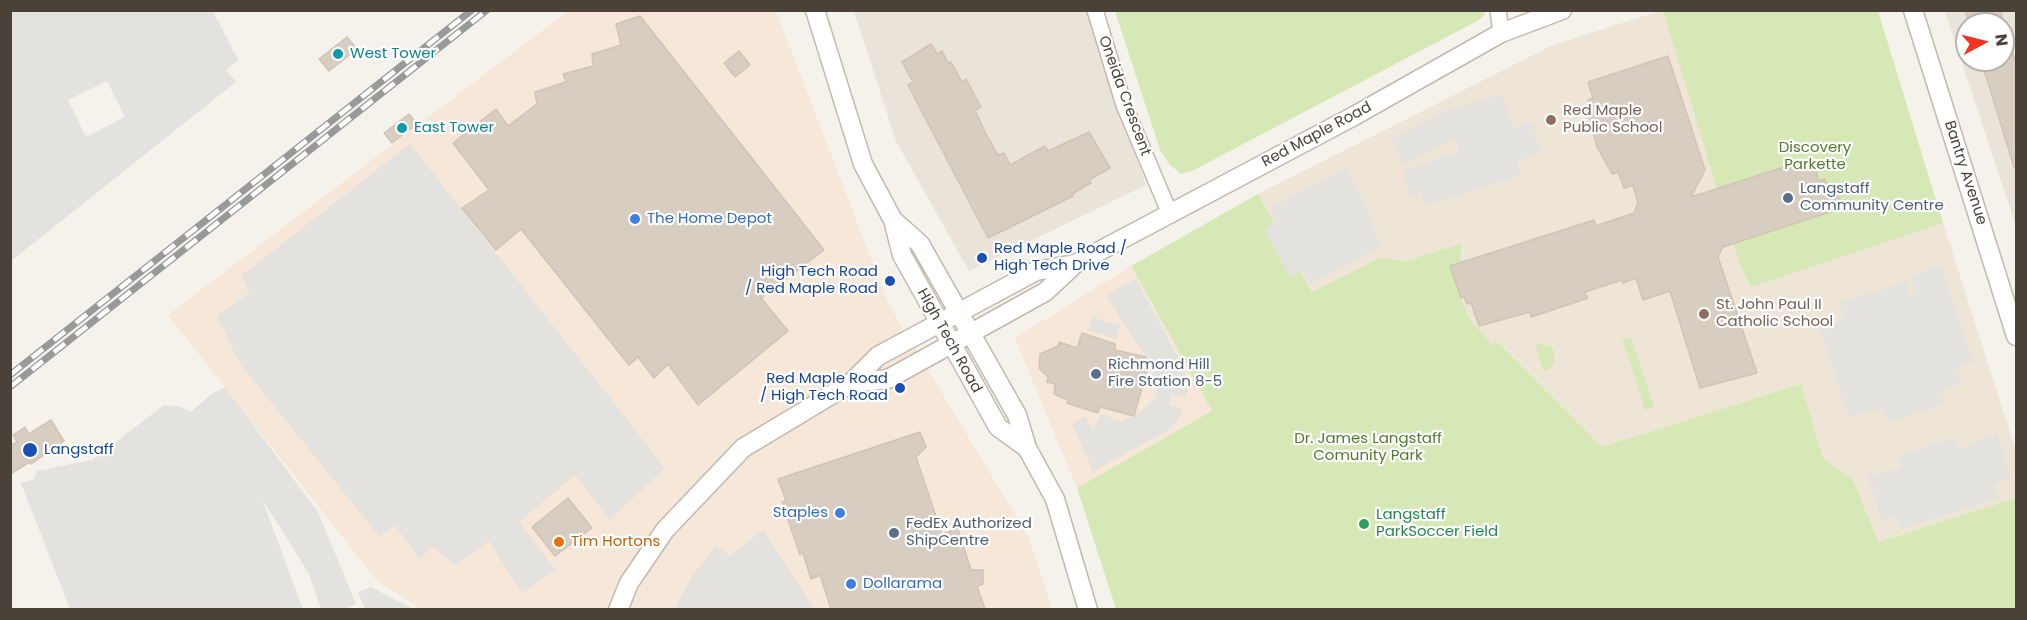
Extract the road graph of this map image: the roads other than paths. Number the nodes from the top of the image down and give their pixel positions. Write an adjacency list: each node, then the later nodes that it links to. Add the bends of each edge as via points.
1 (815, 10): 8 (street, High Tech Road, via 863,164)
2 (1095, 10): 7 (street, Oneida Crescent, via 1124,105)
3 (1498, 10): 6 (street)
4 (1562, 10): 6 (street, Red Maple Road)
5 (1913, 10): 13 (street, Bantry Avenue)
6 (1502, 33): 7 (street, Red Maple Road)
7 (1170, 214): 9 (street, Red Maple Road)
8 (893, 219): 10 (street, High Tech Road, via 920,244); 11 (street, High Tech Road, via 902,255)
9 (1074, 264): 10 (street, Red Maple Road, via 1036,271); 12 (street, Red Maple Road, via 1045,292)
10 (959, 313): 11 (street, Red Maple Road); 12 (street, High Tech Road)
11 (938, 323): 14 (street, High Tech Road); 15 (street, Red Maple Road, via 878,356)
12 (971, 334): 14 (street, Red Maple Road); 16 (street, High Tech Road, via 1017,415)
13 (2016, 336)
14 (950, 344): 15 (street, Red Maple Road, via 888,380); 16 (street, High Tech Road, via 998,427)
15 (851, 383): 17 (street, Red Maple Road, via 743,448 665,530 629,583)
16 (1027, 448): 18 (street, High Tech Road, via 1055,499)
17 (618, 609)
18 (1088, 609)

